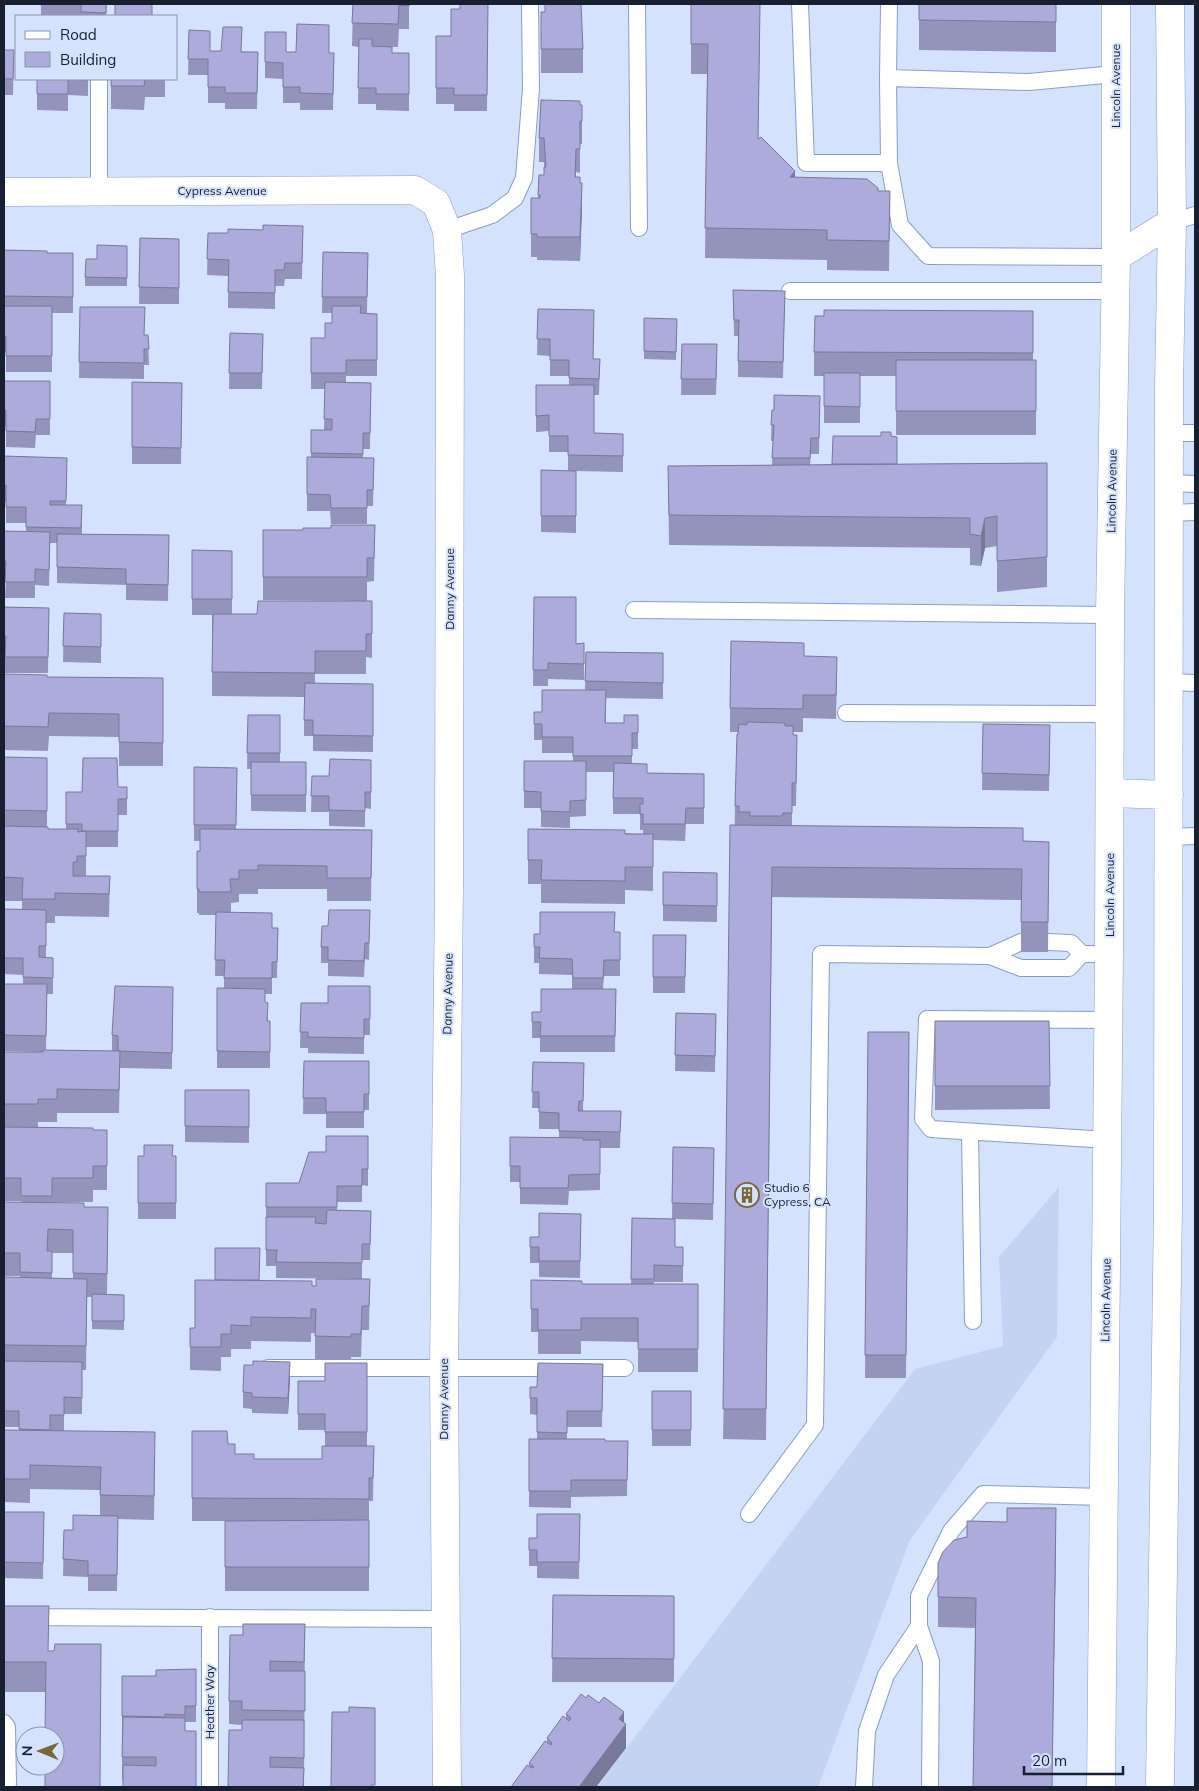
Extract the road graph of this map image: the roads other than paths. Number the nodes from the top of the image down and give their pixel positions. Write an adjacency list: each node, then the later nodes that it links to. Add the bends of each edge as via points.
1 (530, 4): 16 (lane, via 531,89 524,178 515,198 492,215)
2 (638, 4): 15 (lane)
3 (800, 4): 10 (lane, via 806,163)
4 (889, 4): 8 (lane)
5 (1116, 4): 7 (main road, Lincoln Avenue)
6 (1170, 4): 14 (main road)
7 (1116, 74): 8 (lane, via 1029,82); 17 (main road, Lincoln Avenue)
8 (888, 78): 10 (lane)
9 (99, 80): 11 (lane)
10 (889, 163): 17 (lane, via 900,225 928,256)
11 (99, 191): 12 (main road, Cypress Avenue); 13 (main road, Cypress Avenue, via 415,190)
12 (4, 192)
13 (436, 204): 16 (main road, Danny Avenue)
14 (1183, 219): 17 (main road); 20 (main road)
15 (639, 228)
16 (447, 230): 41 (main road, Danny Avenue, via 450,276 450,875)
17 (1116, 257): 19 (main road, Lincoln Avenue)
18 (790, 291): 19 (lane)
19 (1116, 291): 24 (main road, Lincoln Avenue)
20 (1182, 433): 21 (main road)
21 (1182, 484): 22 (main road)
22 (1182, 512): 25 (main road)
23 (634, 610): 24 (lane)
24 (1110, 615): 27 (main road, Lincoln Avenue)
25 (1182, 683): 29 (main road)
26 (846, 713): 27 (lane)
27 (1110, 714): 28 (main road, Lincoln Avenue)
28 (1110, 793): 29 (main road); 34 (main road, Lincoln Avenue)
29 (1169, 796): 30 (main road)
30 (1182, 837): 56 (main road, via 1168,1205)
31 (1021, 942): 35 (lane)
32 (1048, 942): 33 (lane, via 1071,943)
33 (1082, 954): 34 (lane); 35 (lane, via 1069,968 1022,968)
34 (1109, 954): 36 (main road, Lincoln Avenue)
35 (990, 956): 44 (lane, via 820,954 815,1425)
36 (1108, 1020): 37 (lane, via 927,1019 923,1119 932,1130); 38 (main road, Lincoln Avenue)
37 (970, 1132): 38 (lane); 39 (lane)
38 (1108, 1140): 43 (main road, Lincoln Avenue)
39 (973, 1322)
40 (256, 1368): 41 (lane)
41 (444, 1368): 42 (lane); 47 (main road, Danny Avenue)
42 (625, 1368)
43 (1104, 1497): 48 (lane, via 983,1494 951,1531 920,1596); 55 (main road, Lincoln Avenue)
44 (749, 1514)
45 (4, 1617): 46 (lane)
46 (210, 1617): 47 (lane); 51 (lane, Heather Way)
47 (446, 1619): 52 (main road, Danny Avenue)
48 (919, 1626): 53 (lane, via 886,1675 867,1731); 54 (lane, via 931,1661)
49 (4, 1723): 50 (lane)
50 (6, 1787)
51 (210, 1787)
52 (447, 1787)
53 (864, 1787)
54 (930, 1787)
55 (1102, 1787)
56 (1160, 1787)

